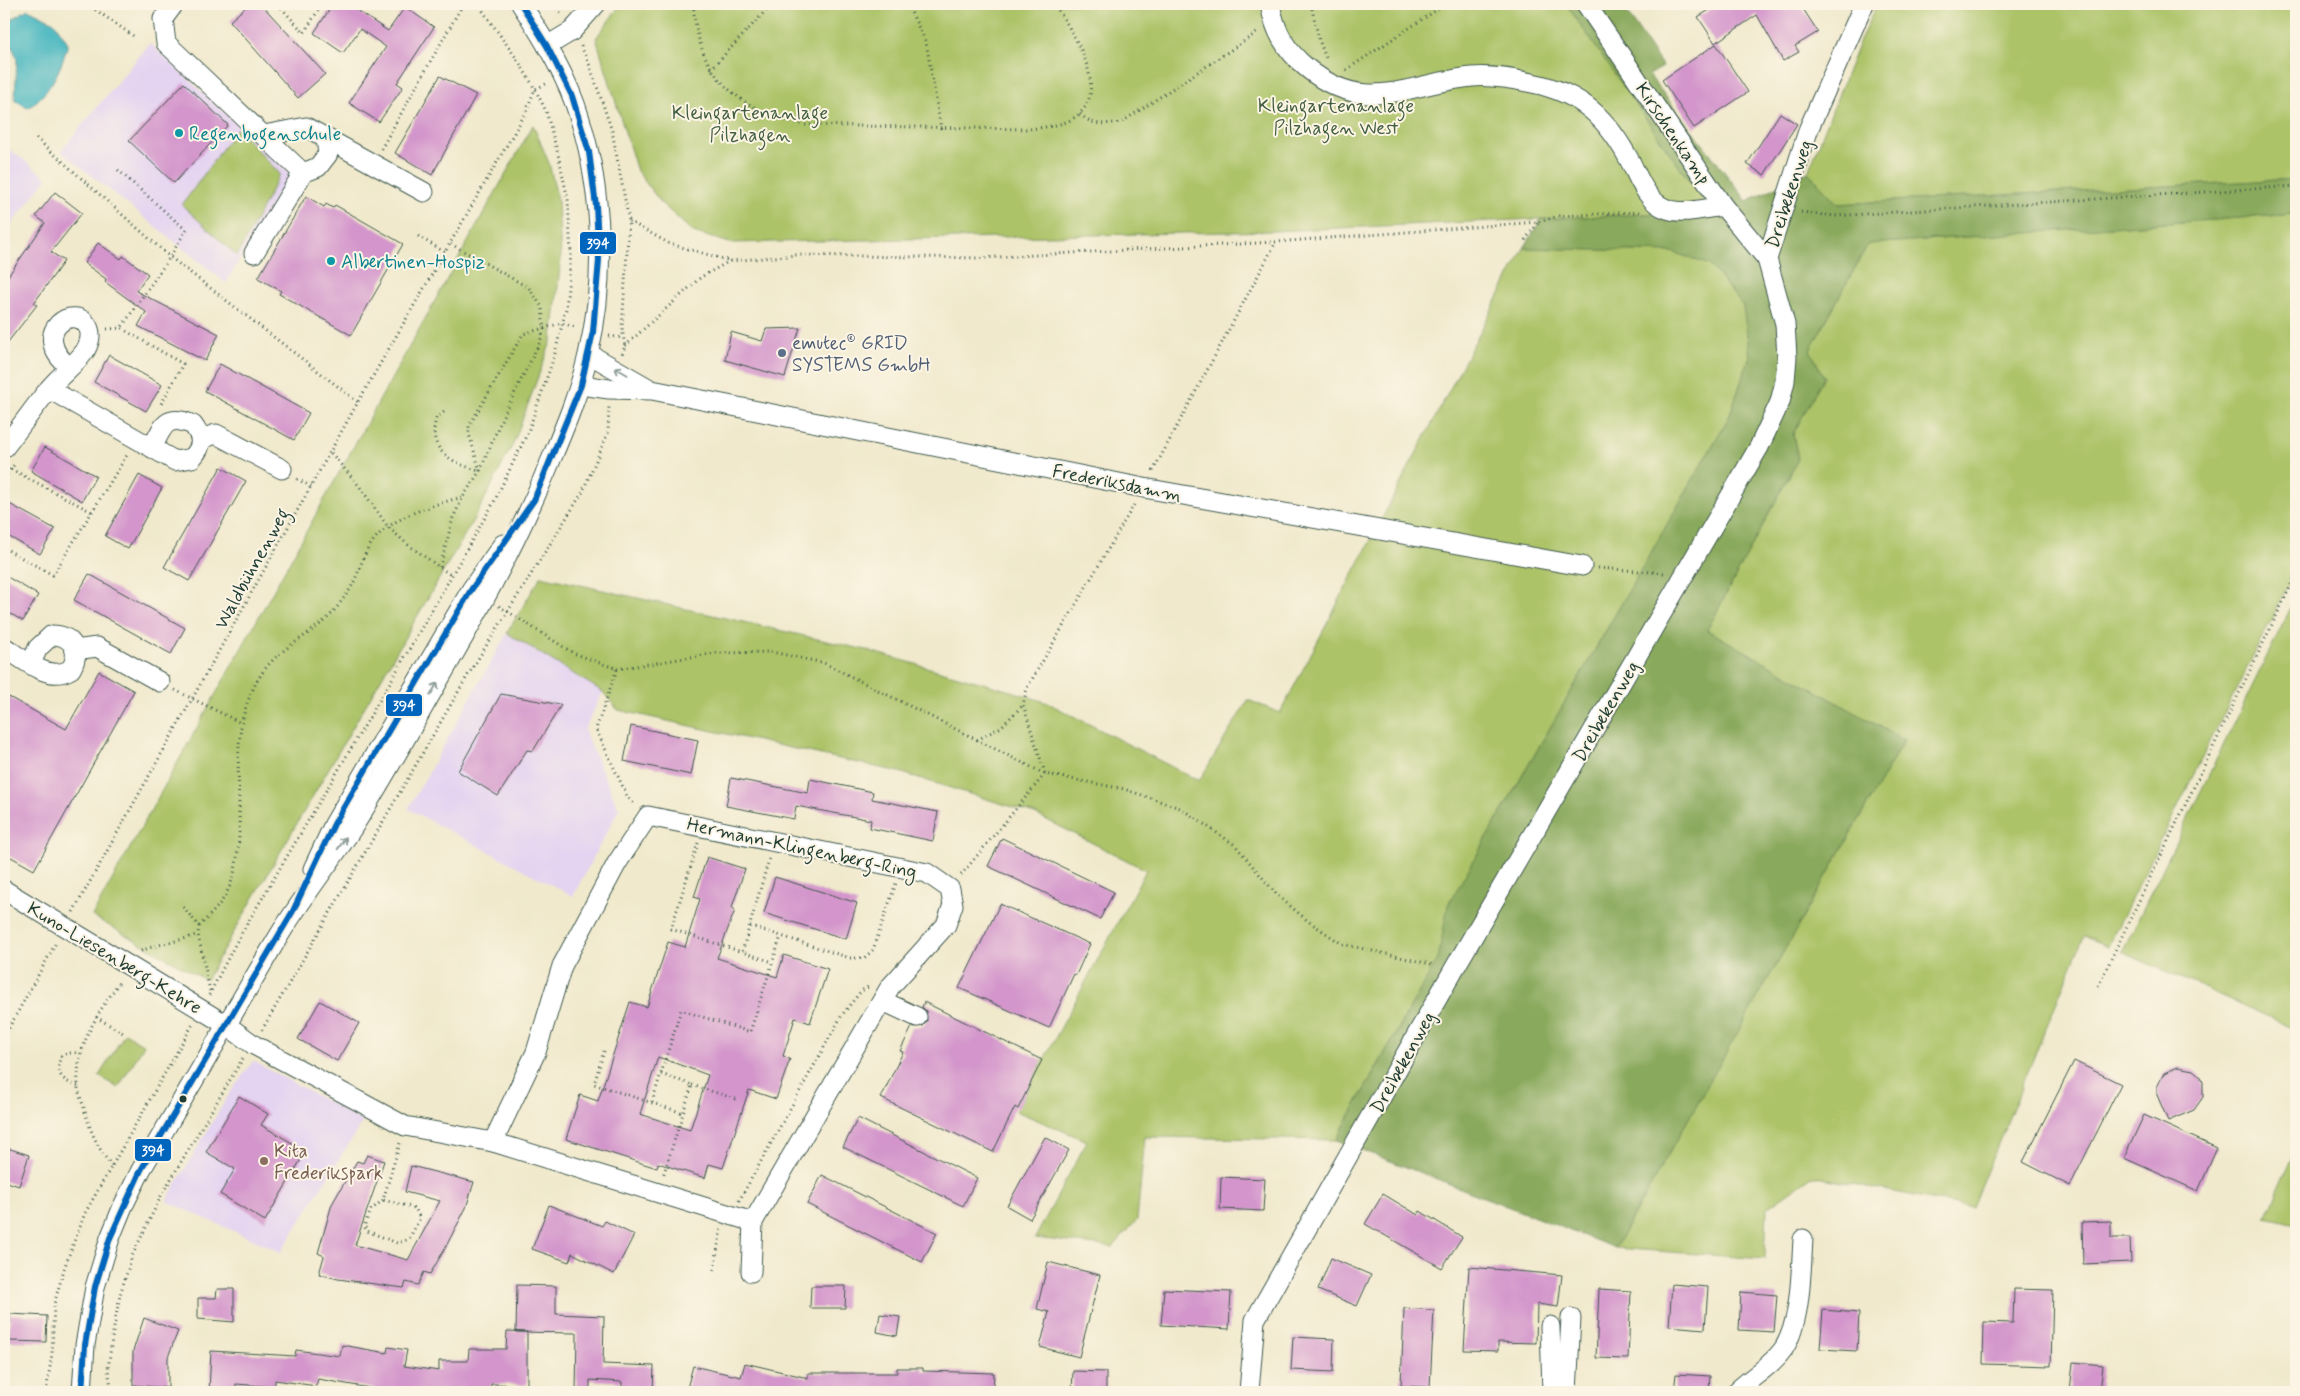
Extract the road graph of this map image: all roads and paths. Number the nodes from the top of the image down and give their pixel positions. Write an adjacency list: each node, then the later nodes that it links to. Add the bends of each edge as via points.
1 (87, 4): 19 (path)
2 (174, 4): 28 (street, via 163,19 166,43)
3 (278, 4): 4 (path, via 304,33)
4 (322, 4)
5 (463, 4): 31 (path)
6 (478, 4): 25 (path)
7 (521, 4): 20 (street)
8 (596, 4): 20 (street, via 572,31)
9 (694, 4): 23 (path, via 703,56)
10 (772, 4): 23 (path)
11 (908, 4): 27 (path, via 926,42)
12 (1054, 4): 26 (path, via 1075,37 1087,65 1090,92)
13 (1270, 4): 18 (street)
14 (1311, 4): 21 (path)
15 (1586, 4): 36 (street, Kirschenkamp)
16 (1864, 4): 38 (street, Dreibekenweg, via 1809,128)
17 (1441, 7): 24 (path)
18 (1275, 24): 26 (path, via 1253,35 1122,122 1098,124 1088,122); 37 (street, via 1280,38 1297,60 1328,83 1348,92 1385,94 1483,76 1536,84 1569,94 1596,112 1622,147 1640,183 1658,206)
19 (135, 37)
20 (547, 46): 52 (street, via 572,96 589,152 599,260)
21 (1328, 61)
22 (590, 66): 48 (path, via 612,131 629,221 670,244)
23 (711, 69): 27 (path, via 740,98 780,119 805,124)
24 (1345, 71)
25 (535, 89): 43 (path, Waldbühnenweg, via 525,114); 49 (path, via 546,111 568,200 571,254)
26 (1080, 114): 27 (path, via 1062,123 1028,129)
27 (941, 129)
28 (264, 135): 30 (street, via 306,127); 33 (street)
29 (36, 138): 46 (path)
30 (326, 138): 31 (street); 33 (street, via 328,154 318,167)
31 (373, 164): 35 (street)
32 (118, 170): 46 (path, via 186,230)
33 (303, 173): 44 (street)
34 (2296, 186): 38 (path, via 1834,216)
35 (424, 192)
36 (1723, 206): 37 (street); 47 (street, Kirschenkamp)
37 (1669, 210): 39 (path, via 1559,216)
38 (1782, 211): 47 (street, Dreibekenweg)
39 (1538, 222): 41 (path); 42 (path)
40 (418, 236): 45 (path)
41 (1525, 240)
42 (1276, 242): 48 (path, via 980,258 796,255); 68 (path)
43 (451, 244): 45 (path, Waldbühnenweg); 51 (path, via 529,288 542,307)
44 (254, 253)
45 (446, 253): 59 (path, Waldbühnenweg)
46 (170, 257): 50 (path); 59 (path)
47 (1767, 259): 75 (street, Dreibekenweg, via 1785,324 1785,381 1780,402)
48 (731, 261): 53 (path, via 701,277)
49 (562, 323): 51 (path); 52 (path); 77 (path, via 539,402 515,462)
50 (121, 328)
51 (544, 329): 67 (path); 67 (path, via 523,334 469,426)
52 (593, 332): 54 (street)
53 (625, 346)
54 (588, 354): 56 (street); 58 (street, Frederiksdamm, one-way to 54)
55 (69, 367): 57 (street)
56 (580, 385): 58 (street, Frederiksdamm); 79 (street, via 534,500)
57 (48, 389): 62 (street); 63 (street)
58 (652, 390): 68 (street, Frederiksdamm)
59 (358, 402): 64 (path, Waldbühnenweg)
60 (444, 412): 67 (path, via 436,418 432,431 435,441 445,456 455,463)
61 (201, 439): 63 (street, via 200,448 185,460 175,461); 63 (street, via 194,425 172,420 162,428); 66 (street, via 216,434)
62 (4, 448)
63 (152, 448)
64 (331, 453): 71 (path, via 360,486); 85 (path, Waldbühnenweg)
65 (11, 469): 70 (path)
66 (282, 470)
67 (480, 471): 69 (path)
68 (1144, 488): 73 (street, Frederiksdamm); 86 (path, via 1027,688)
69 (463, 497): 71 (path, via 440,502); 74 (path)
70 (92, 512)
71 (388, 527): 74 (path); 87 (path, via 370,544 348,593 326,620 278,653 259,676)
72 (4, 548): 76 (path)
73 (1582, 566): 75 (path)
74 (440, 567): 77 (path)
75 (1685, 574): 105 (street, Dreibekenweg)
76 (53, 575)
77 (451, 575): 79 (path); 107 (path, via 238,939)
78 (2296, 575): 106 (path)
79 (479, 594): 83 (path, via 573,653); 113 (street, via 334,824 293,911)
80 (4, 647): 82 (street)
81 (75, 650): 82 (street, via 75,662 66,672 51,673); 82 (street, via 68,638 52,635 38,648); 84 (street, via 97,647)
82 (31, 664)
83 (617, 669): 88 (path, via 716,653 772,652 824,663); 90 (path, via 596,729 628,798)
84 (160, 682): 85 (path)
85 (193, 700): 87 (path); 97 (path, Waldbühnenweg)
86 (1023, 706): 88 (path, via 1002,727); 89 (path)
87 (241, 723): 98 (path, via 237,861 226,894)
88 (977, 740): 89 (path)
89 (1045, 774): 94 (path); 105 (path, via 1124,789 1180,808 1235,845 1277,895 1342,944)
90 (648, 816): 91 (street, Hermann-Klingenberg-Ring); 126 (street, via 617,863 562,966 536,1052)
91 (704, 827): 92 (street, Hermann-Klingenberg-Ring); 102 (path, via 671,929)
92 (902, 866): 94 (street, Hermann-Klingenberg-Ring, via 927,873); 101 (path, via 873,950 864,958 850,958)
93 (765, 875): 99 (path)
94 (950, 889): 108 (street, via 953,905 946,925)
95 (4, 890): 97 (street, Kuno-Liesenberg-Kehre)
96 (183, 907): 98 (path)
97 (66, 926): 104 (street, Kuno-Liesenberg-Kehre); 115 (path, Waldbühnenweg)
98 (199, 926): 100 (path)
99 (750, 926): 101 (path); 102 (path)
100 (198, 934): 104 (path, via 180,942 141,951); 107 (path)
101 (781, 936): 103 (path)
102 (742, 952): 103 (path)
103 (773, 962): 119 (path, via 750,1032 681,1010)
104 (129, 967): 110 (street, Kuno-Liesenberg-Kehre); 111 (path)
105 (1454, 969): 139 (street, Dreibekenweg, via 1255,1320)
106 (2098, 986)
107 (211, 992): 110 (path)
108 (886, 994): 112 (street); 130 (path, via 881,984 869,986 842,1015); 131 (street)
109 (275, 1006): 116 (path)
110 (202, 1009): 113 (street, Kuno-Liesenberg-Kehre)
111 (96, 1017): 114 (path); 118 (path)
112 (917, 1017)
113 (225, 1024): 116 (street); 137 (street, via 141,1170 110,1238 95,1287 84,1345)
114 (122, 1033)
115 (4, 1037)
116 (254, 1045): 125 (street); 138 (path, via 238,1063 167,1186 132,1256 112,1338 108,1370)
117 (604, 1051): 123 (path, via 594,1084)
118 (80, 1053): 121 (path); 121 (path, via 69,1052 61,1056 58,1065 60,1076 67,1083)
119 (660, 1074): 120 (path); 123 (path)
120 (692, 1084): 122 (path); 124 (path)
121 (78, 1086): 127 (path, via 89,1130)
122 (736, 1099)
123 (652, 1102): 124 (path)
124 (683, 1113): 128 (path)
125 (406, 1126): 126 (street); 129 (path)
126 (493, 1142): 128 (street)
127 (112, 1166)
128 (658, 1193): 130 (street)
129 (383, 1200): 129 (path, via 415,1208 420,1218 409,1239 397,1243 367,1231 364,1226 371,1210)
130 (731, 1215): 131 (street); 133 (path, via 721,1228)
131 (753, 1222): 134 (street)
132 (1803, 1239): 142 (street, via 1794,1321 1784,1347)
133 (714, 1270)
134 (751, 1272)
135 (1571, 1318): 141 (street)
136 (1550, 1326): 140 (street)
137 (82, 1392)
138 (112, 1392)
139 (1249, 1392)
140 (1552, 1392)
141 (1567, 1392)
142 (1736, 1392)

